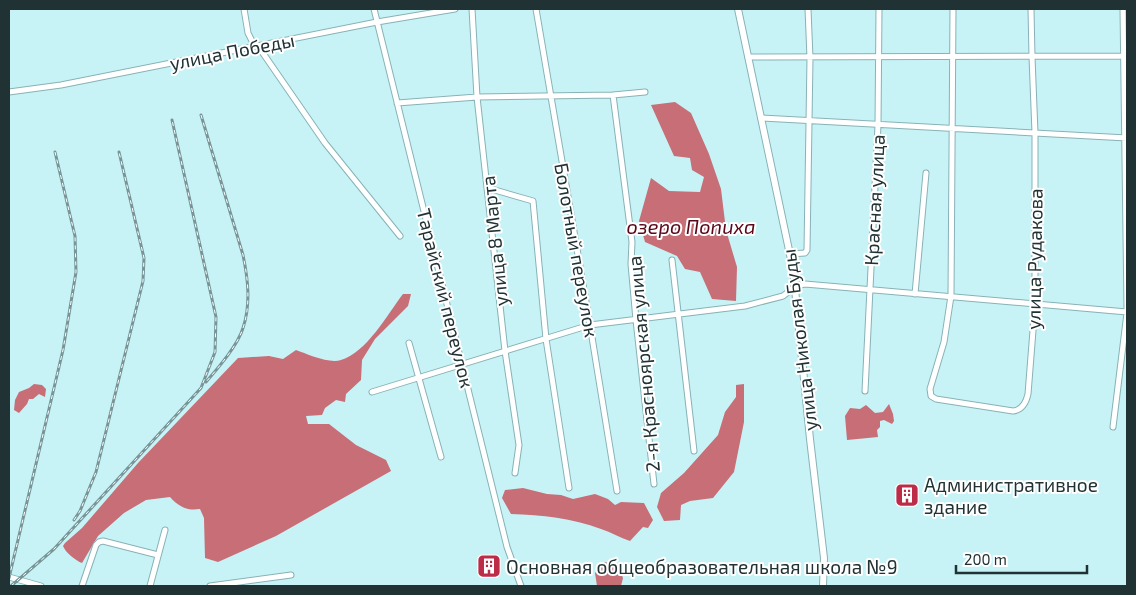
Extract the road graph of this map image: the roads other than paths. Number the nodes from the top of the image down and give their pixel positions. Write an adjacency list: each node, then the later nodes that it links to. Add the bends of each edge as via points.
1 (244, 9): 13 (street, via 248,33)
2 (374, 9): 12 (street, Тарайский переулок)
3 (455, 9): 12 (street, улица Победы)
4 (472, 9): 24 (street, улица 8 Марта)
5 (536, 9): 23 (street, Болотный переулок)
6 (738, 9): 15 (street, улица Николая Буды)
7 (808, 9): 18 (street)
8 (879, 9): 19 (street, Красная улица)
9 (953, 9): 16 (street)
10 (1031, 9): 17 (street, улица Рудакова)
11 (1123, 9): 14 (street)
12 (377, 22): 13 (street, улица Победы); 25 (street, Тарайский переулок)
13 (258, 46): 20 (street, улица Победы, via 61,85); 34 (street, via 325,143)
14 (1123, 56): 17 (street); 31 (street)
15 (748, 57): 18 (street); 26 (street, улица Николая Буды)
16 (953, 57): 17 (street); 19 (street); 29 (street)
17 (1032, 57): 30 (street, улица Рудакова)
18 (810, 58): 19 (street); 27 (street)
19 (878, 58): 28 (street, Красная улица)
20 (9, 92)
21 (645, 92): 22 (street)
22 (613, 95): 23 (street); 44 (street, 2-я Красноярская улица, via 632,242)
23 (551, 96): 24 (street); 45 (street, Болотный переулок)
24 (477, 97): 25 (street); 33 (street, улица 8 Марта)
25 (397, 103): 49 (street, Тарайский переулок)
26 (761, 118): 27 (street); 35 (street, улица Николая Буды)
27 (808, 120): 28 (street); 35 (street, via 807,250)
28 (878, 125): 29 (street); 38 (street, Красная улица)
29 (953, 129): 30 (street); 40 (street)
30 (1036, 134): 31 (street); 41 (street, улица Рудакова)
31 (1125, 138): 42 (street)
32 (926, 173): 39 (street)
33 (488, 188): 46 (street, via 533,201); 48 (street, улица 8 Марта)
34 (400, 236)
35 (790, 254): 37 (street, улица Николая Буды)
36 (672, 260): 43 (street)
37 (796, 286): 38 (street); 43 (street, via 783,296 745,306); 69 (street, улица Николая Буды, via 824,558)
38 (869, 290): 39 (street); 51 (street, Красная улица)
39 (915, 294): 40 (street)
40 (951, 296): 41 (street); 41 (street, улица Рудакова, via 931,396 1013,411 1021,408 1028,394)
41 (1035, 305): 42 (street)
42 (1127, 311): 53 (street)
43 (679, 316): 44 (street); 54 (street)
44 (636, 320): 45 (street); 57 (street, 2-я Красноярская улица)
45 (590, 325): 46 (street); 59 (street, Болотный переулок)
46 (546, 339): 48 (street); 58 (street)
47 (408, 343): 50 (street)
48 (506, 351): 49 (street); 56 (street, улица 8 Марта, via 519,445)
49 (462, 364): 50 (street); 68 (street, Тарайский переулок, via 507,547)
50 (419, 377): 52 (street); 55 (street)
51 (865, 391)
52 (372, 392)
53 (1113, 427)
54 (694, 451)
55 (441, 457)
56 (515, 473)
57 (654, 484)
58 (569, 488)
59 (617, 492)
60 (165, 530): 61 (street)
61 (158, 555): 65 (street, via 99,542); 66 (street)
62 (291, 575): 67 (street)
63 (9, 577): 64 (street)
64 (41, 586)
65 (82, 586)
66 (150, 586)
67 (210, 586)
68 (521, 586)
69 (823, 586)

